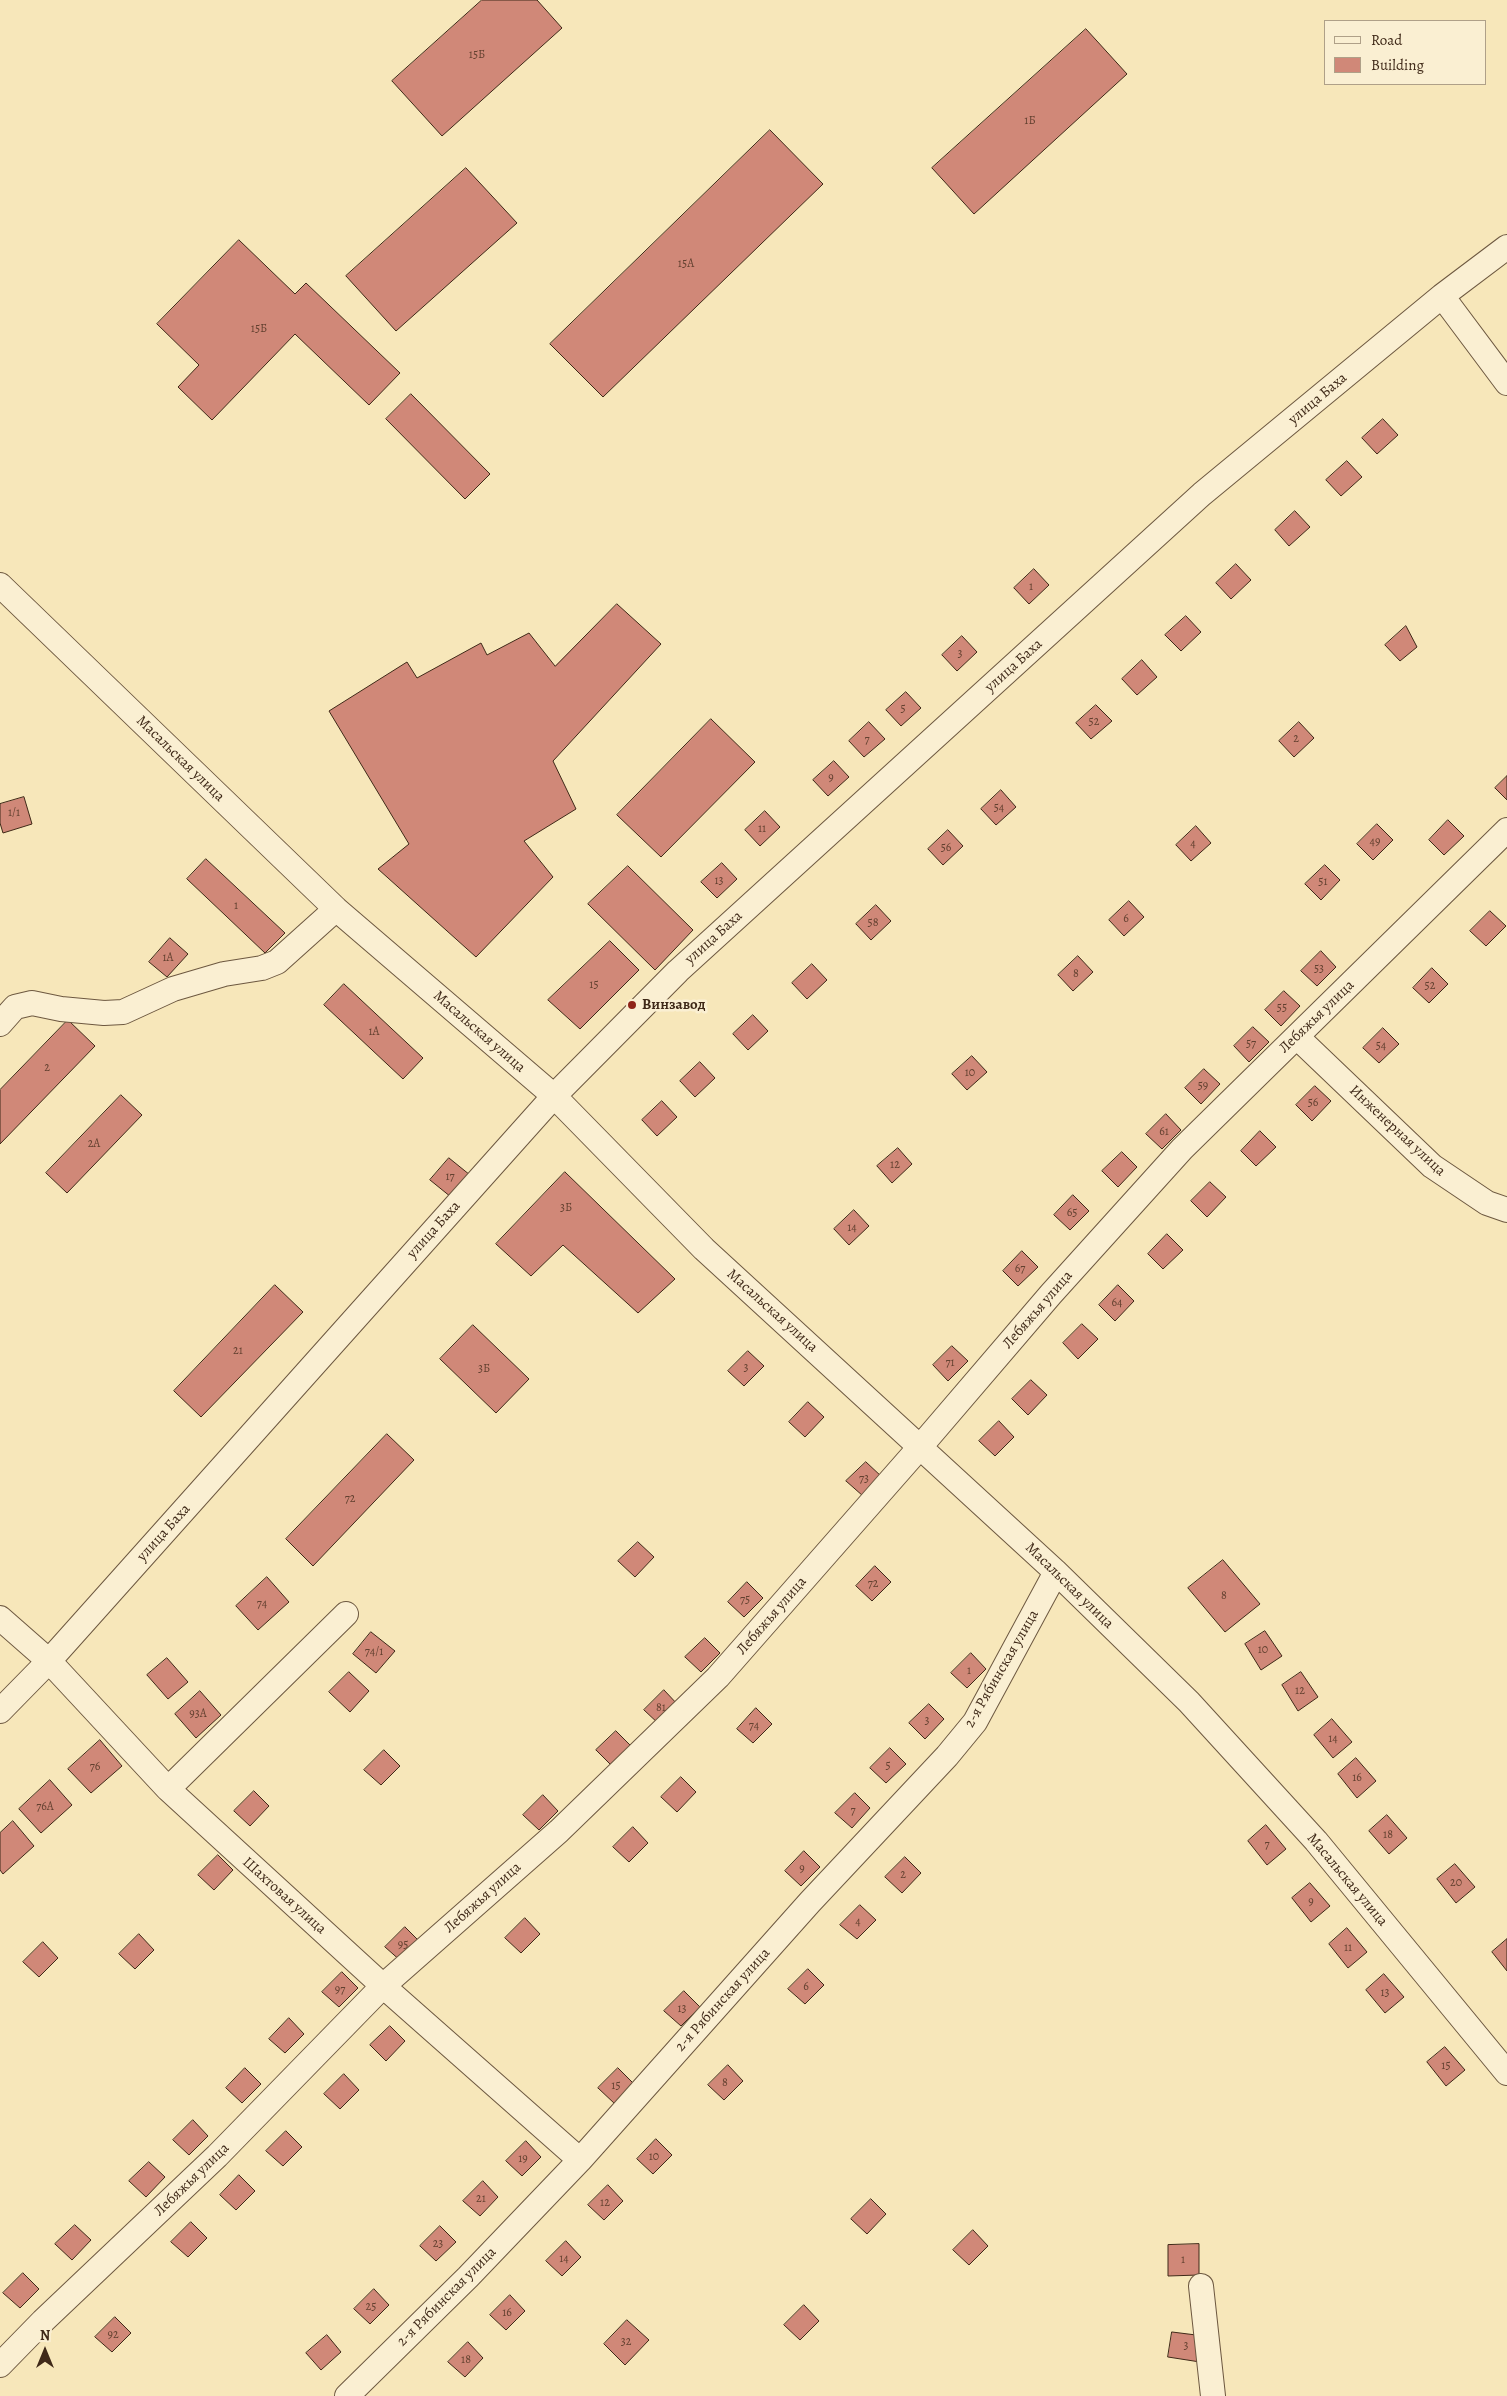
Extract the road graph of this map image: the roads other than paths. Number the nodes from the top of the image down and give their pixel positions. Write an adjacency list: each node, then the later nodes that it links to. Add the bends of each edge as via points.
1 (1507, 247): 2 (street, улица Баха)
2 (1442, 296): 3 (street); 9 (street, улица Баха, via 1202,494 678,971)
3 (1507, 382)
4 (0, 585): 6 (street, Масальская улица)
5 (1507, 830): 8 (street, Лебяжья улица)
6 (336, 909): 7 (street, via 277,962 262,968 224,974 173,989 123,1012 61,1010 32,1003 15,1008); 9 (street, Масальская улица)
7 (0, 1024)
8 (1297, 1037): 10 (street, Инженерная улица, via 1432,1166 1487,1203); 11 (street, Лебяжья улица, via 1182,1149 1051,1294)
9 (554, 1096): 11 (street, Масальская улица, via 704,1249); 15 (street, улица Баха)
10 (1507, 1210)
11 (920, 1447): 12 (street, Масальская улица); 18 (street, Лебяжья улица, via 718,1677 559,1831)
12 (1056, 1572): 19 (street, Масальская улица, via 1189,1702 1316,1842); 20 (street, 2-я Рябинская улица, via 975,1722)
13 (346, 1614): 17 (street)
14 (0, 1618): 15 (street, Шахтовая улица)
15 (49, 1662): 16 (street, улица Баха); 17 (street, Шахтовая улица)
16 (0, 1711)
17 (168, 1789): 18 (street, Шахтовая улица)
18 (383, 1986): 20 (street, Шахтовая улица); 22 (street, Лебяжья улица, via 217,2156)
19 (1507, 2073)
20 (580, 2160): 23 (street, 2-я Рябинская улица)
21 (1201, 2286): 24 (street)
22 (0, 2364)
23 (347, 2396)
24 (1213, 2396)

